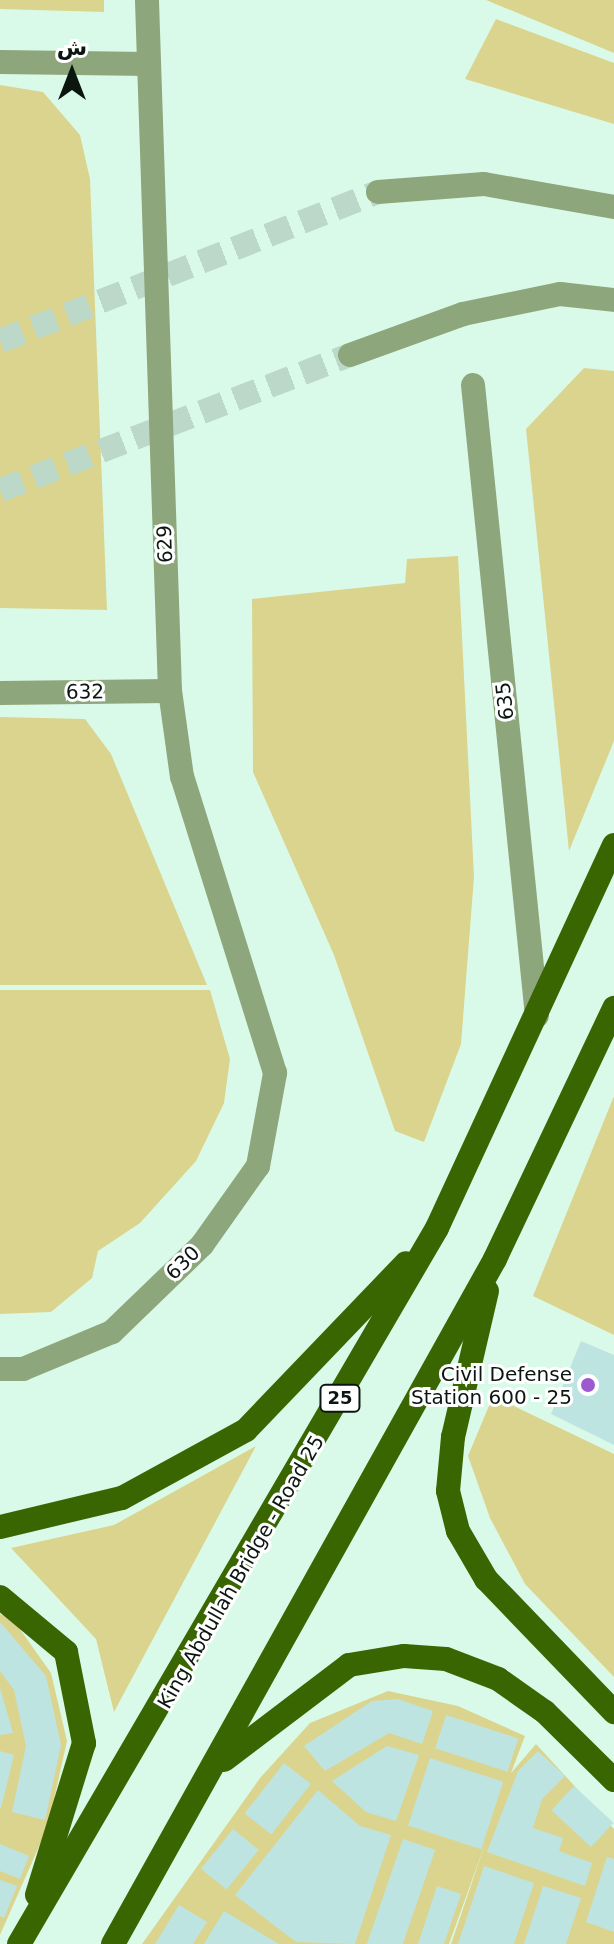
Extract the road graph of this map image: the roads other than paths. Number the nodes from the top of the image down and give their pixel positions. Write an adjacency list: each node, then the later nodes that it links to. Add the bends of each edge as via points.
1 (147, 0): 3 (street, 629)
2 (0, 62): 3 (street)
3 (149, 64): 9 (street, 629)
4 (378, 192): 5 (street, via 484,184)
5 (614, 207)
6 (614, 300): 7 (street, via 560,294 463,314)
7 (350, 355)
8 (473, 385): 13 (street, 635)
9 (170, 691): 10 (street, 632); 14 (street, 629, via 182,777)
10 (0, 693)
11 (614, 845): 13 (main road, King Abdullah Bridge - Road 25 / 25)
12 (614, 1008): 16 (main road)
13 (537, 1016): 15 (main road, King Abdullah Bridge - Road 25 / 25)
14 (275, 1073): 17 (street, 630, via 258,1166 202,1245 112,1332 23,1369)
15 (437, 1228): 18 (main road, via 246,1430 122,1498); 23 (main road, King Abdullah Bridge - Road 25 / 25)
16 (495, 1259): 20 (main road, via 453,1437 448,1491 458,1531 486,1579); 21 (main road)
17 (0, 1369)
18 (0, 1527)
19 (0, 1597): 23 (main road, via 66,1652 84,1743)
20 (614, 1712)
21 (216, 1766): 22 (main road, via 349,1665 404,1656 446,1659 498,1679 545,1712); 24 (main road)
22 (614, 1780)
23 (23, 1937)
24 (113, 1944)

